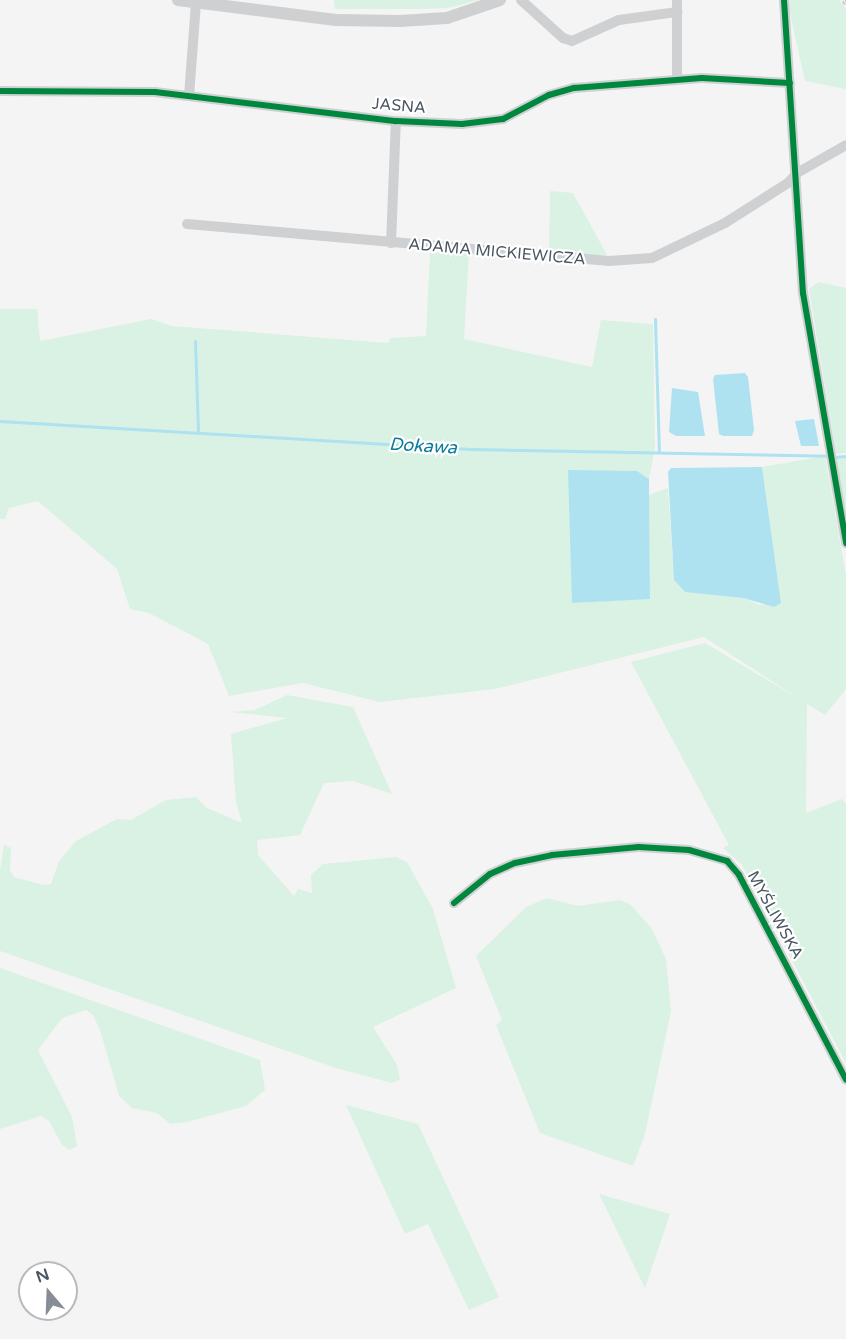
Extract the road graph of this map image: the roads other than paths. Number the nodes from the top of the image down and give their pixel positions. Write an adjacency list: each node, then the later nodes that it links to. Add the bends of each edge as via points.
1 (178, 0): 6 (street)
2 (500, 0): 6 (street, via 470,13 423,21 336,20)
3 (521, 0): 7 (street, via 563,38 572,41 619,20)
4 (677, 0): 7 (street)
5 (784, 0): 9 (street)
6 (196, 2): 11 (street)
7 (677, 12): 8 (street)
8 (677, 79): 9 (street, JASNA); 12 (street, JASNA, via 574,88 549,95 503,119 478,123)
9 (790, 83): 14 (street)
10 (0, 91): 11 (street, JASNA, via 86,90)
11 (189, 96): 12 (street, JASNA)
12 (396, 121): 16 (street)
13 (846, 145): 14 (street)
14 (797, 172): 16 (street, ADAMA MICKIEWICZA, via 788,183 679,249 652,258 609,261); 17 (street, via 803,293)
15 (187, 224): 16 (street, ADAMA MICKIEWICZA)
16 (391, 243)
17 (846, 543)
18 (454, 903): 19 (street, MYŚLIWSKA, via 490,874 515,862 552,855 639,848 689,850 727,861 739,875)
19 (846, 1080)

